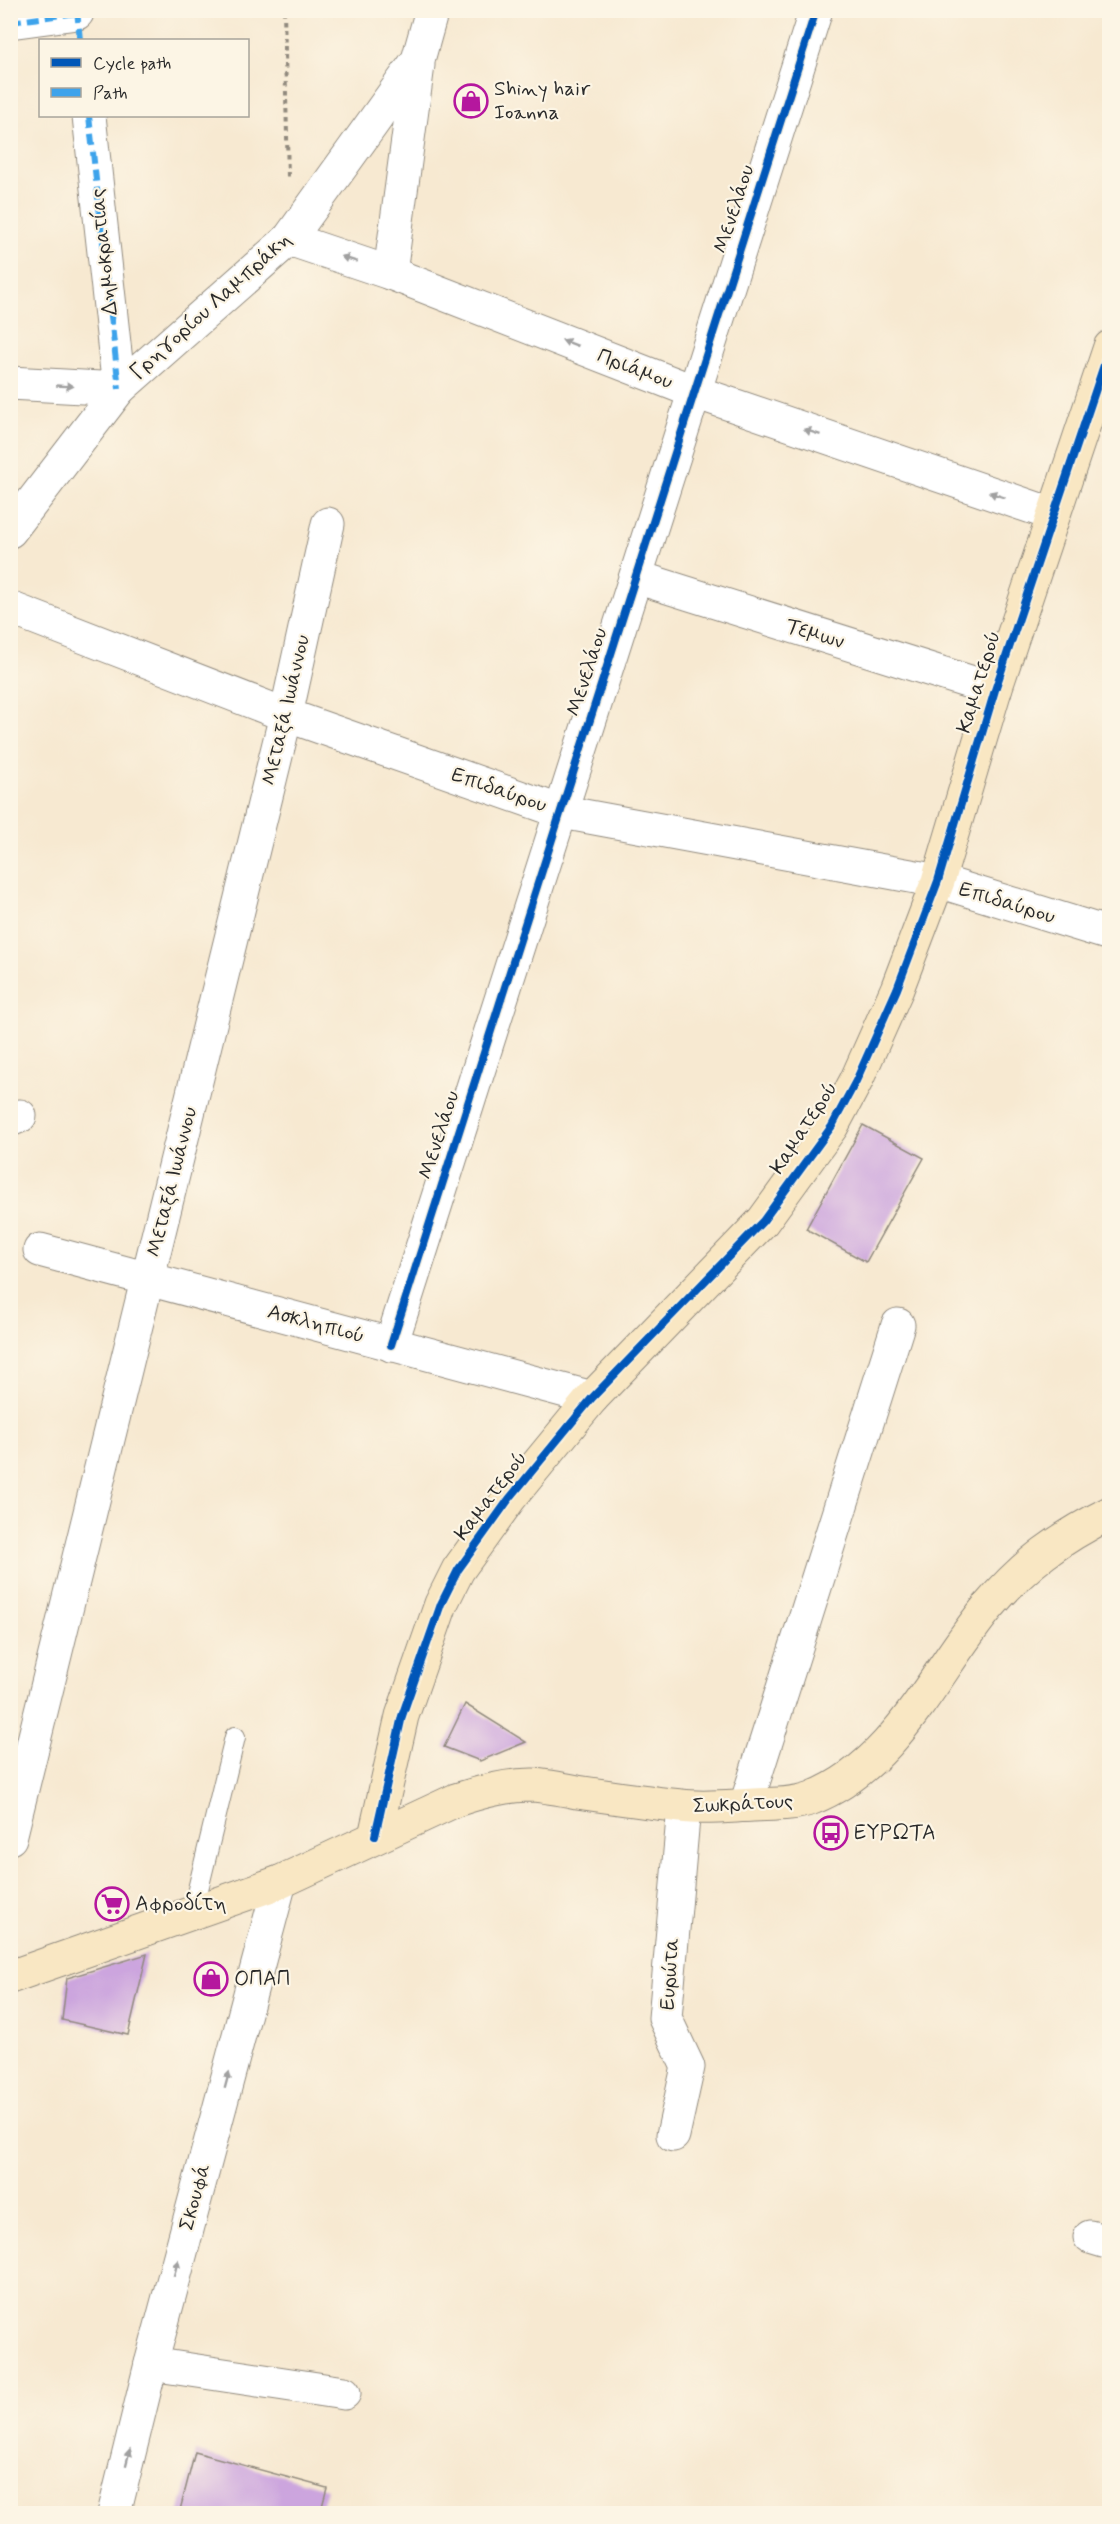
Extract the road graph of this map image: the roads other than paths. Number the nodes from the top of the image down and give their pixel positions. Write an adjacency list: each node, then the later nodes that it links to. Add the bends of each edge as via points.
1 (432, 10): 5 (street, Γρηγορίου Λαμπράκη)
2 (816, 10): 12 (street, Μενελάου)
3 (78, 21): 4 (street)
4 (10, 22)
5 (418, 60): 7 (street, Γρηγορίου Λαμπράκη); 8 (street)
6 (89, 117): 11 (street, Δημοκρατίας)
7 (289, 239): 8 (street, Πριάμου, one-way to 7); 11 (street, Γρηγορίου Λαμπράκη)
8 (390, 273): 12 (street, Πριάμου, one-way to 8)
9 (1110, 347): 13 (street, Καματερού)
10 (10, 383): 11 (street, one-way to 11)
11 (119, 389): 15 (street, Γρηγορίου Λαμπράκη)
12 (695, 392): 13 (street, Πριάμου, one-way to 12); 16 (street, Μενελάου)
13 (1052, 514): 18 (street, Καματερού)
14 (328, 524): 19 (street, Μεταξά Ιωάννου)
15 (10, 531)
16 (636, 577): 18 (street, Τεμων); 20 (street, Μενελάου)
17 (10, 608): 19 (street, Επιδαύρου)
18 (995, 690): 21 (street, Καματερού)
19 (286, 715): 20 (street, Επιδαύρου); 24 (street, Μεταξά Ιωάννου)
20 (562, 812): 21 (street, Επιδαύρου); 26 (street, Μενελάου)
21 (938, 881): 22 (street, Επιδαύρου); 27 (street, Καματερού, via 893,999 832,1126 763,1221)
22 (1110, 934)
23 (40, 1250): 24 (street, Ασκληπιού)
24 (148, 1279): 26 (street, Ασκληπιού); 33 (street, Μεταξά Ιωάννου)
25 (898, 1325): 30 (street)
26 (392, 1345): 27 (street, Ασκληπιού)
27 (592, 1398): 32 (street, Καματερού, via 509,1499 458,1570 441,1604 402,1716)
28 (1110, 1513): 30 (street, Σωκράτους, via 1072,1532 1018,1574 987,1608 893,1737 860,1768 810,1799)
29 (235, 1737): 35 (lane)
30 (746, 1805): 31 (street, Σωκράτους)
31 (684, 1807): 32 (street, Σωκράτους, via 533,1785 505,1787 456,1800); 37 (street, Ευρώτα, via 666,2018 688,2067)
32 (375, 1836): 34 (street)
33 (10, 1838)
34 (280, 1882): 35 (street); 38 (street, Σκουφά, one-way to 34)
35 (192, 1914): 36 (street)
36 (10, 1977)
37 (673, 2135)
38 (151, 2364): 39 (street); 40 (street, Σκουφά, one-way to 38)
39 (344, 2393)
40 (114, 2514)

